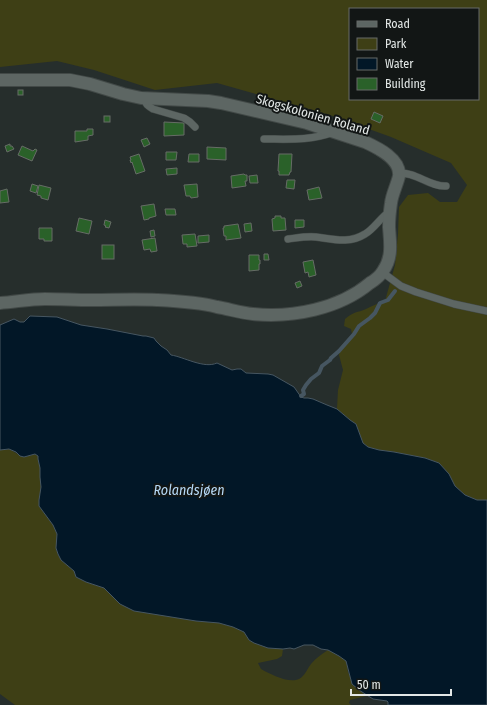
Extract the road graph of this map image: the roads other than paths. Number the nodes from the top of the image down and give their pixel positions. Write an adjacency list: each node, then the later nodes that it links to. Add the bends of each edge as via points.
1 (0, 80): 2 (street, Skogskolonien Roland, via 70,80)
2 (144, 98): 3 (lane, via 153,109 184,118); 4 (street, Skogskolonien Roland, via 221,103)
3 (195, 127)
4 (334, 132): 5 (lane, via 309,138); 6 (street, Skogskolonien Roland, via 381,150 393,160)
5 (264, 139)
6 (399, 173): 7 (lane, via 407,173 439,186); 8 (street)
7 (446, 186)
8 (390, 211): 9 (lane, via 370,231 354,239); 10 (street, via 390,248 388,261)
9 (288, 239)
10 (382, 272): 11 (street, via 364,289 342,301 302,312 275,315 246,313 186,302 152,300 44,299); 12 (lane, via 401,286 416,292)
11 (0, 303)
12 (487, 311)

